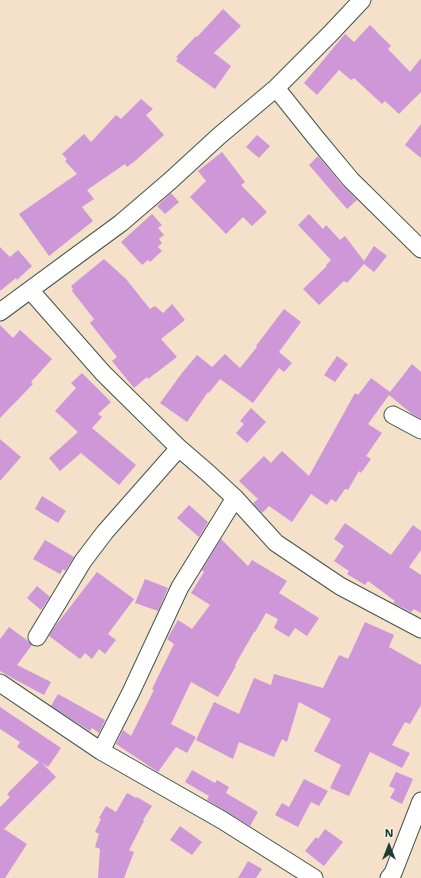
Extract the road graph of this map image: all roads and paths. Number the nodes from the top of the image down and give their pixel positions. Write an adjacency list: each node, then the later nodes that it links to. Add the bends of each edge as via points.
1 (362, 0): 2 (street)
2 (276, 88): 3 (street, via 352,180); 4 (street, via 122,223)
3 (421, 249)
4 (30, 290): 5 (street); 8 (street, via 103,373)
5 (0, 312)
6 (393, 415): 7 (street)
7 (421, 430)
8 (179, 448): 9 (street); 11 (street, via 82,561)
9 (235, 498): 10 (street, via 276,543 340,586); 13 (street, via 180,587)
10 (421, 629)
11 (37, 637)
12 (0, 683): 13 (street)
13 (100, 751): 15 (street, via 222,820)
14 (421, 802): 16 (street)
15 (314, 878)
16 (389, 878)

